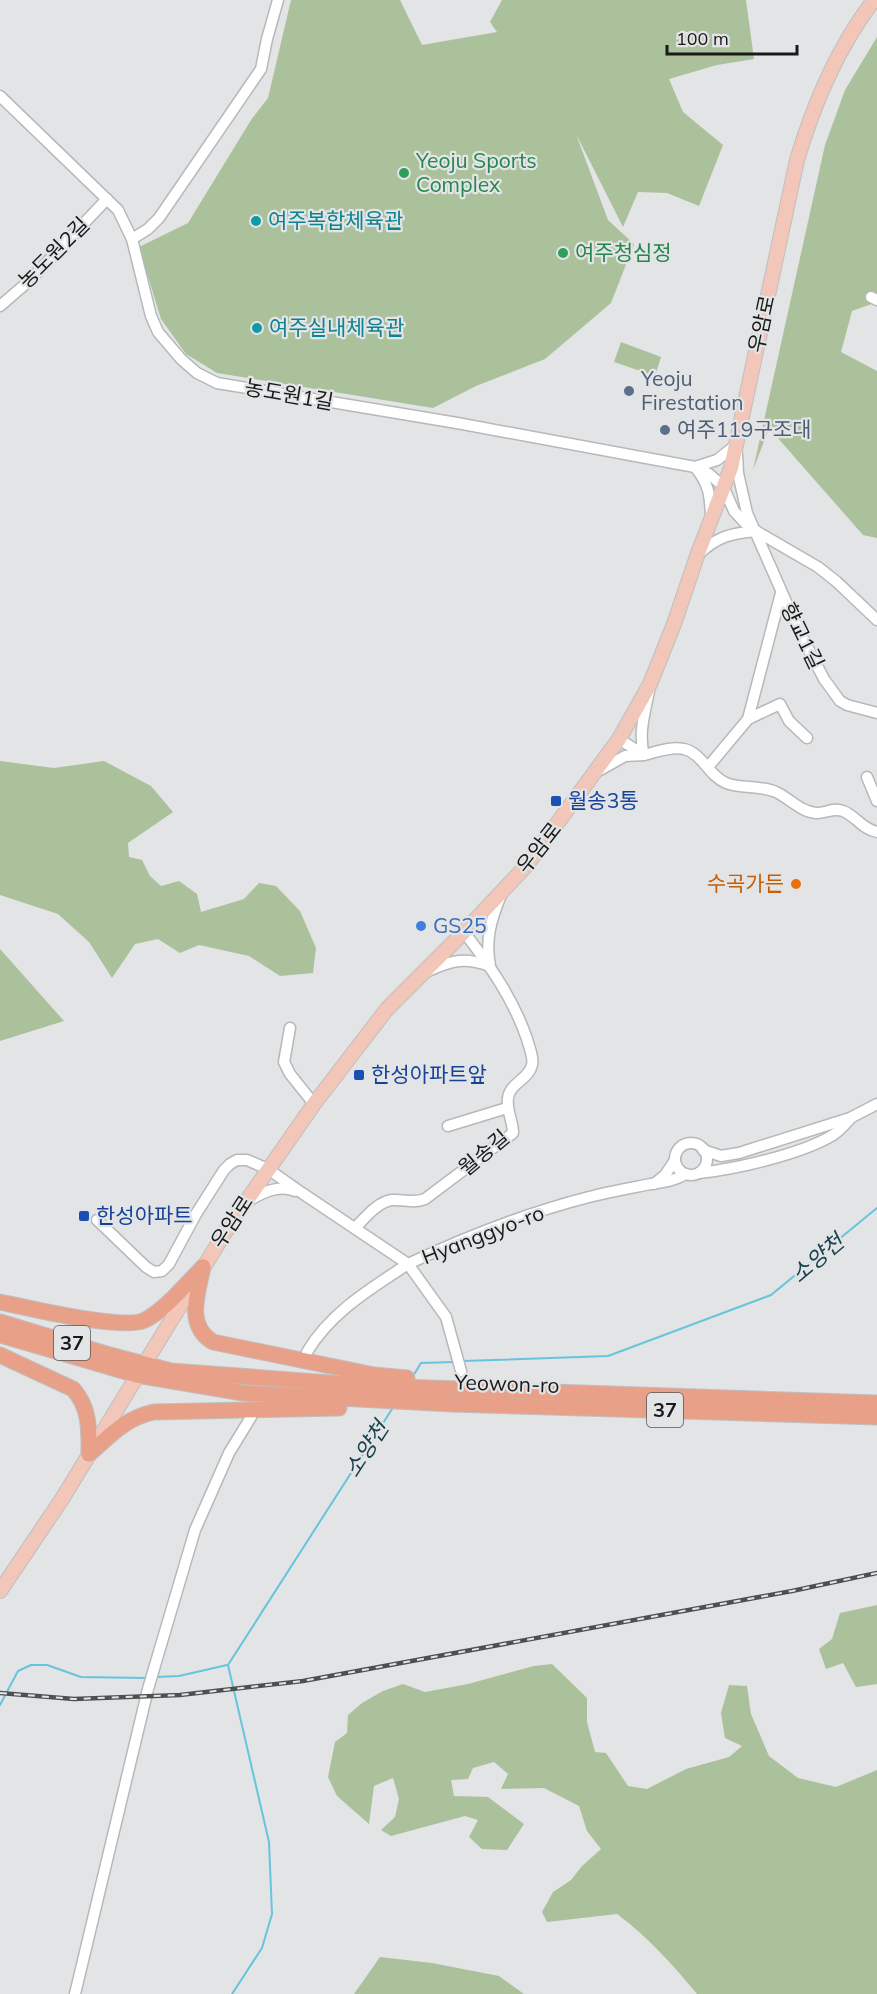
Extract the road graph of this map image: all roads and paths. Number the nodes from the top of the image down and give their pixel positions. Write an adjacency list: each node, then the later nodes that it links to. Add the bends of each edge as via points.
1 (278, 0): 5 (street, via 261,69 159,218)
2 (872, 3): 7 (main road, 우암로, via 819,95 797,160)
3 (0, 96): 4 (street, 농도원1길)
4 (107, 199): 5 (street, 농도원1길, via 118,210); 6 (street, 농도원2길)
5 (132, 239): 8 (street, 농도원1길, via 158,332 197,373 217,383)
6 (0, 306)
7 (736, 444): 8 (street, via 717,460); 9 (main road, 우암로); 11 (street, via 742,495)
8 (695, 466): 9 (street, 농도원1길); 10 (street, via 705,478)
9 (723, 486): 10 (main road, 우암로); 11 (street, 향교1길, via 734,511)
10 (711, 517): 12 (main road, 우암로)
11 (756, 531): 12 (street, via 722,537); 13 (street, 향교1길); 14 (street, 향교1길, via 818,567)
12 (697, 556): 15 (main road, 우암로)
13 (781, 592): 16 (street, 향교1길, via 833,693 847,705); 17 (street)
14 (877, 620)
15 (650, 684): 19 (main road, 우암로); 20 (street, via 641,745)
16 (877, 713)
17 (748, 719): 18 (street, via 780,704 789,721); 21 (street)
18 (807, 738)
19 (619, 739): 20 (street); 22 (main road, 우암로)
20 (644, 755): 21 (street, via 682,748); 22 (street, via 625,756)
21 (708, 767): 25 (street, via 727,783 774,791 817,813 844,811)
22 (595, 773): 26 (main road, 우암로)
23 (867, 777): 24 (street)
24 (877, 801)
25 (877, 832)
26 (502, 893): 27 (main road, 우암로); 28 (street, via 488,936)
27 (464, 932): 28 (street, 월송길); 29 (main road, 우암로)
28 (490, 966): 29 (street, via 458,960); 33 (street, 월송길, via 521,1021 532,1054 528,1074 511,1090)
29 (420, 975): 31 (main road, 우암로, via 387,1009)
30 (290, 1028): 31 (street, via 284,1062)
31 (314, 1104): 38 (main road, 우암로)
32 (877, 1104): 34 (street)
33 (507, 1108): 35 (street); 45 (street, 월송길, via 513,1133 425,1199 381,1204)
34 (850, 1118): 36 (street, via 739,1153 721,1155); 39 (street, via 835,1134 812,1145 738,1167)
35 (448, 1126)
36 (703, 1150): 37 (street, via 698,1145 686,1144); 39 (street, via 706,1162)
37 (675, 1160): 40 (street); 41 (street)
38 (268, 1168): 42 (street, Hyanggyo-ro); 43 (main road, 우암로); 44 (street, via 247,1160 230,1164 162,1271 146,1267)
39 (699, 1173): 40 (street)
40 (686, 1174): 41 (street, Hyanggyo-ro)
41 (654, 1184): 46 (street, Hyanggyo-ro, via 544,1210 469,1236)
42 (302, 1193): 43 (street, via 276,1188); 45 (street, Hyanggyo-ro)
43 (245, 1202): 47 (main road, 우암로)
44 (97, 1220)
45 (355, 1228): 46 (street, Hyanggyo-ro)
46 (408, 1264): 51 (street, via 353,1300); 54 (street, via 446,1317)
47 (203, 1267): 48 (highway, via 148,1319 132,1324); 53 (main road, 우암로); 55 (highway, via 195,1312 197,1326 206,1339)
48 (0, 1302)
49 (0, 1322): 53 (highway, 37, via 106,1354)
50 (0, 1335): 53 (highway, 37)
51 (307, 1352)
52 (0, 1355): 60 (highway, via 74,1389 82,1398 90,1422)
53 (140, 1369): 55 (highway, Yeowon-ro / 37); 57 (highway, 37, via 243,1393); 60 (main road, 우암로)
54 (461, 1371)
55 (373, 1381): 56 (highway, Yeowon-ro / 37, via 459,1390)
56 (877, 1402)
57 (362, 1404): 59 (highway, Yeowon-ro / 37); 60 (highway, via 154,1412 126,1422)
58 (251, 1416): 62 (street, via 213,1485 195,1530 148,1689)
59 (877, 1417)
60 (89, 1454): 61 (main road, 우암로)
61 (0, 1592)
62 (75, 1994)

